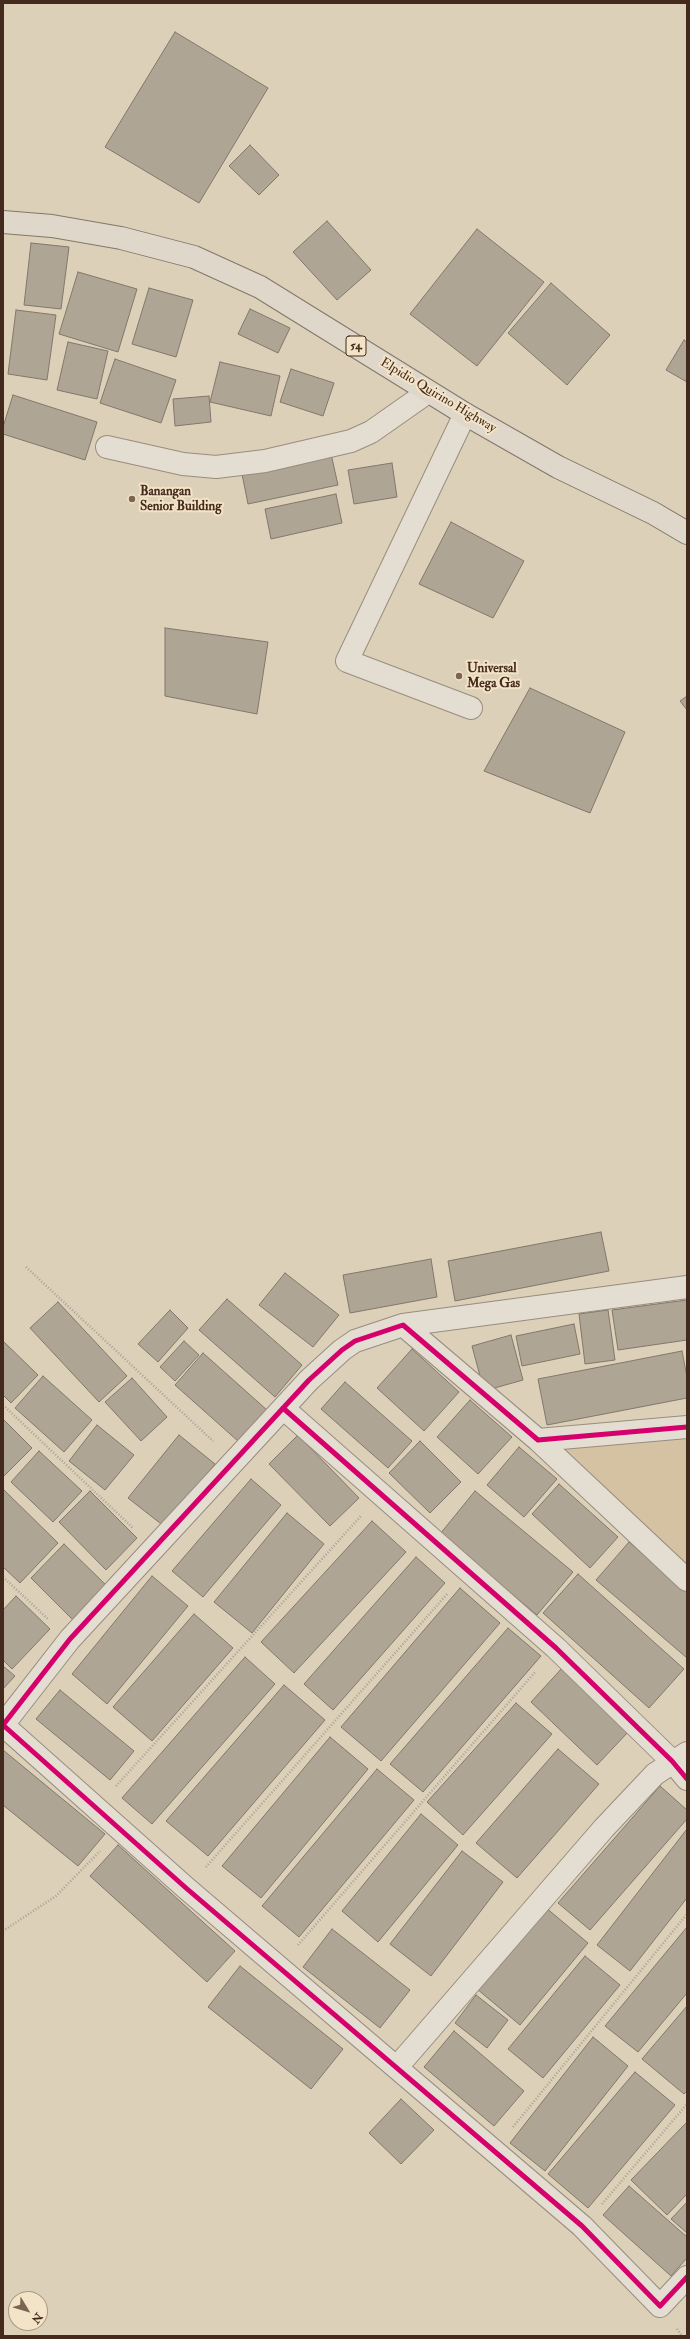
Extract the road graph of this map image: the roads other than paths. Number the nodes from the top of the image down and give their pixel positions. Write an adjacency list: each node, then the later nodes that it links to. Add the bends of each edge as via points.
1 (3, 222): 2 (highway, Elpidio Quirino Highway / 54, via 52,226 121,238 194,257 260,287)
2 (428, 392): 3 (highway, Elpidio Quirino Highway / 54); 4 (street, via 371,432 351,441 264,461 216,467 183,464)
3 (465, 414): 5 (highway, Elpidio Quirino Highway / 54, via 558,467 653,513); 6 (street, via 347,661)
4 (107, 447)
5 (687, 533)
6 (471, 708)
7 (687, 1287): 8 (street)
8 (403, 1325): 9 (street, via 355,1341 342,1350); 11 (street)
9 (283, 1408): 13 (street); 15 (street, via 236,1462 70,1639 3,1725 120,1831)
10 (687, 1427): 11 (street)
11 (538, 1440): 12 (street)
12 (687, 1580)
13 (680, 1757): 14 (street); 15 (street, via 643,1786 604,1828)
14 (687, 1779)
15 (397, 2067): 16 (street, via 582,2226 660,2306)
16 (687, 2277)

